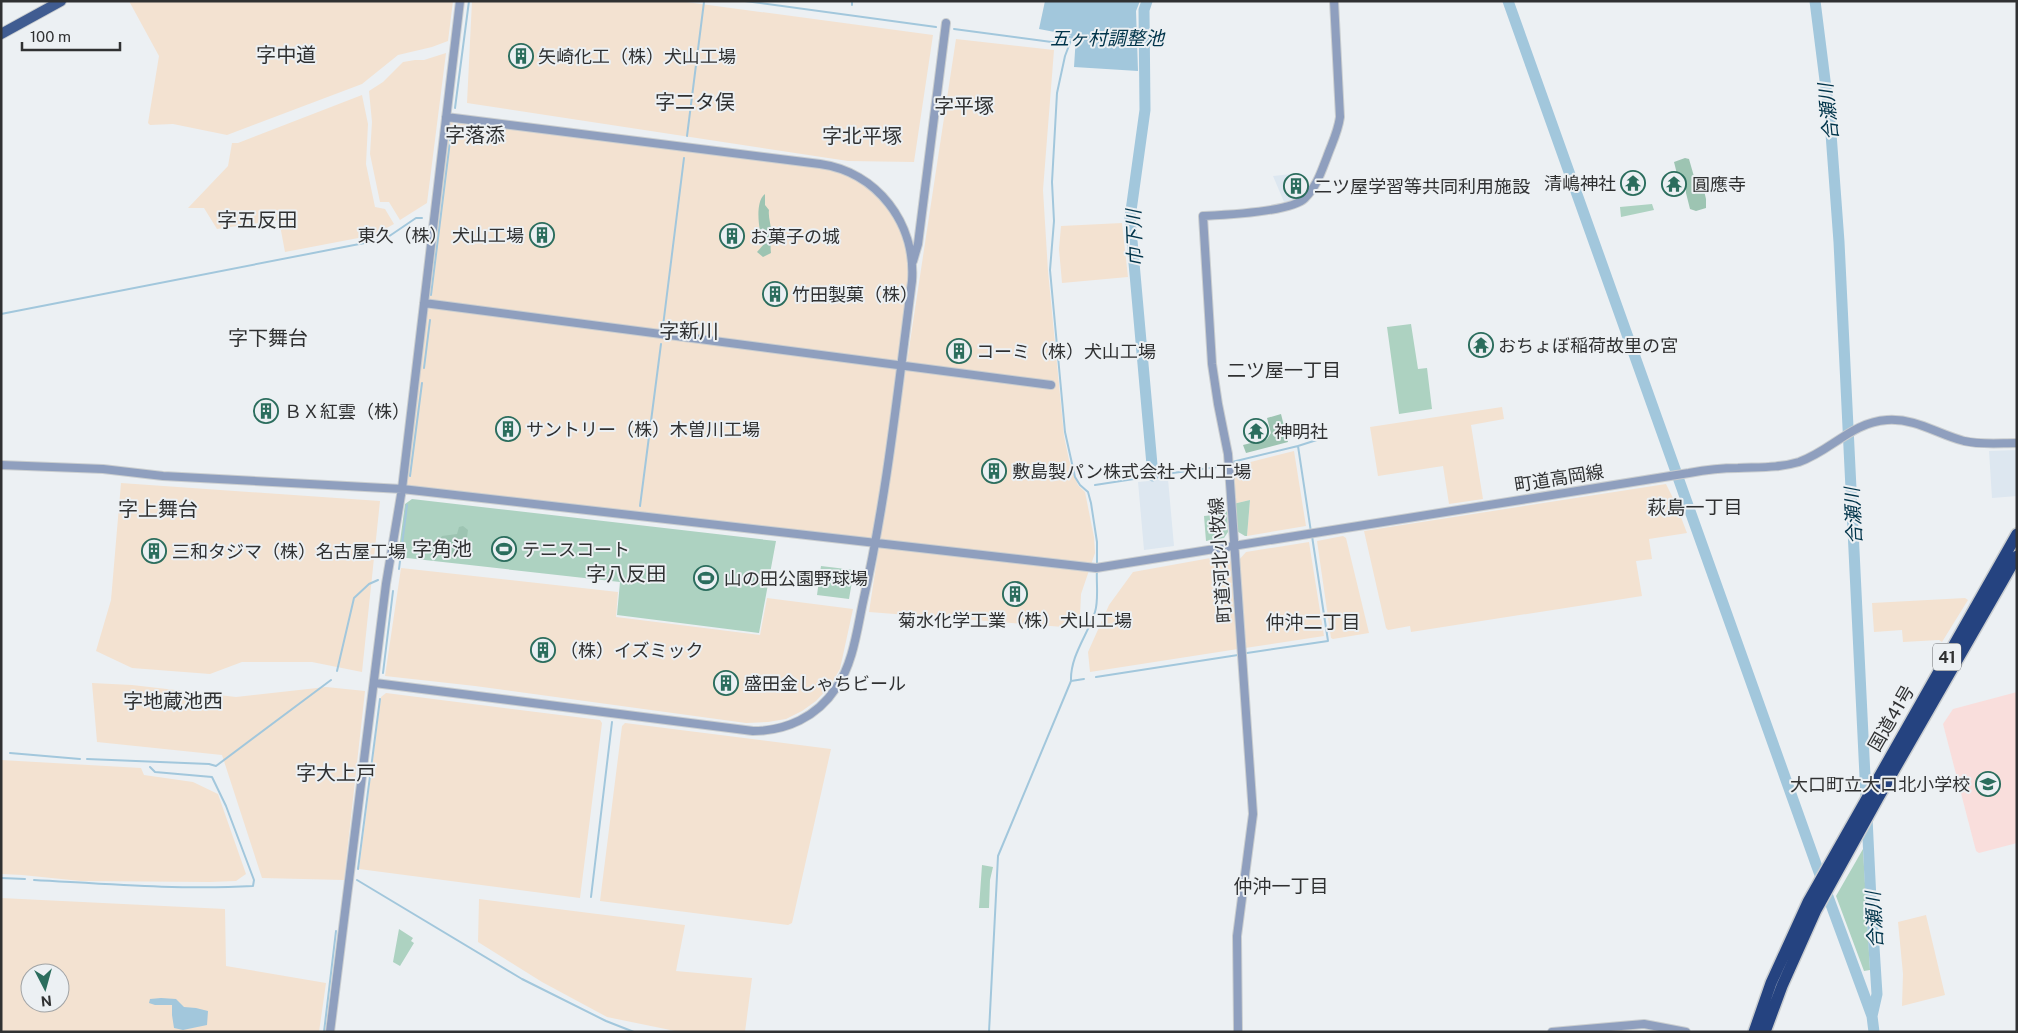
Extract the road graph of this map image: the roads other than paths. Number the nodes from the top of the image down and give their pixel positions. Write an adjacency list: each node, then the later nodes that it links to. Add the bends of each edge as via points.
1 (61, 1): 5 (main road)
2 (460, 1): 6 (street)
3 (1334, 1): 16 (street, 町道河北小牧線, via 1340,117 1318,180 1306,198 1290,206 1203,216 1212,364 1228,454)
4 (946, 23): 7 (street, via 918,244)
5 (1, 34)
6 (446, 117): 7 (street, via 840,169 869,184 892,207 905,231); 8 (street)
7 (912, 265): 9 (street)
8 (424, 303): 9 (street); 13 (street)
9 (901, 366): 10 (street); 15 (street)
10 (1051, 385)
11 (2017, 443): 16 (street, 町道高岡線, via 1981,444 1904,420 1878,421 1859,427 1812,456 1791,464 1673,475)
12 (1, 465): 13 (street, 町道高岡線)
13 (402, 490): 15 (street, 町道高岡線); 18 (street, via 386,584)
14 (2017, 534): 23 (highway, 国道41号 / 41, via 1818,884 1771,983)
15 (876, 544): 16 (street, 町道高岡線, via 1096,568); 18 (street, via 843,676 819,708 783,727 743,730)
16 (1234, 546): 20 (street, 町道河北小牧線, via 1253,814 1237,936)
17 (2017, 556): 24 (highway, 国道41号 / 41, via 1823,897 1782,986)
18 (375, 684): 19 (street)
19 (330, 1032)
20 (1238, 1032)
21 (1552, 1032): 22 (street, via 1639,1024)
22 (1686, 1032)
23 (1754, 1032)
24 (1765, 1032)

